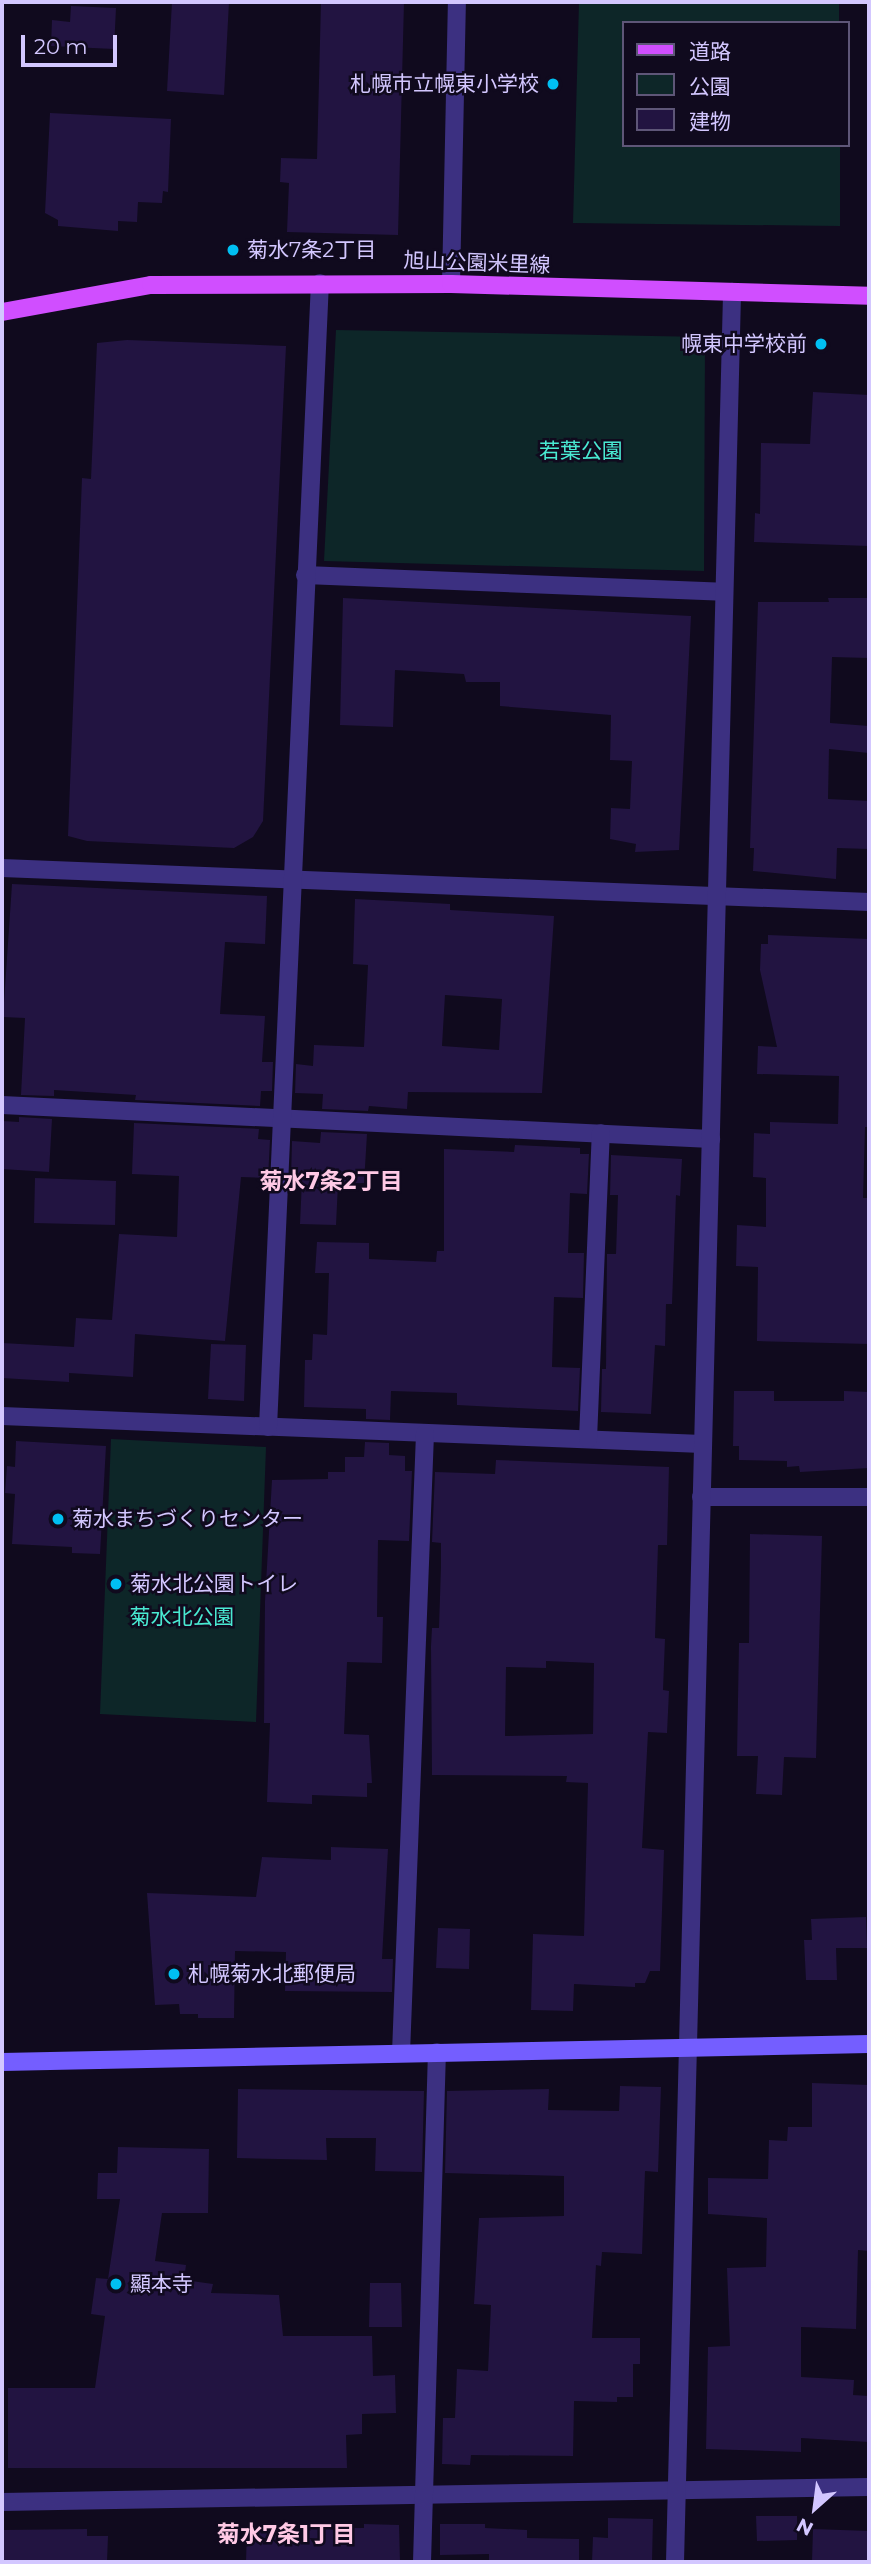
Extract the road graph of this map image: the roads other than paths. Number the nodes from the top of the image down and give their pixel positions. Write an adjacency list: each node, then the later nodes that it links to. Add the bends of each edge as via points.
1 (457, 2): 3 (street)
2 (320, 283): 3 (main road, 旭山公園米里線); 6 (main road, 旭山公園米里線, via 150,285); 7 (street)
3 (451, 284): 4 (main road, 旭山公園米里線)
4 (732, 292): 5 (main road, 旭山公園米里線); 8 (street)
5 (869, 296)
6 (2, 312)
7 (305, 575): 8 (street); 10 (street)
8 (723, 592): 11 (street)
9 (2, 868): 10 (street)
10 (290, 882): 11 (street); 14 (street)
11 (717, 895): 12 (street); 16 (street)
12 (869, 902)
13 (2, 1105): 14 (street)
14 (280, 1118): 15 (street); 18 (street)
15 (601, 1133): 16 (street); 20 (street)
16 (711, 1139): 21 (street)
17 (2, 1416): 18 (street)
18 (268, 1427): 19 (street)
19 (425, 1433): 20 (street); 27 (street)
20 (588, 1440): 21 (street)
21 (702, 1444): 22 (street)
22 (701, 1497): 23 (street); 25 (street)
23 (869, 1497)
24 (869, 2044): 25 (street)
25 (685, 2048): 26 (street); 31 (street)
26 (437, 2052): 27 (street); 30 (street)
27 (401, 2053): 28 (street)
28 (2, 2062)
29 (869, 2487): 31 (street)
30 (424, 2492): 31 (street); 32 (street); 33 (street)
31 (676, 2492): 34 (street)
32 (2, 2502)
33 (422, 2562)
34 (675, 2562)

